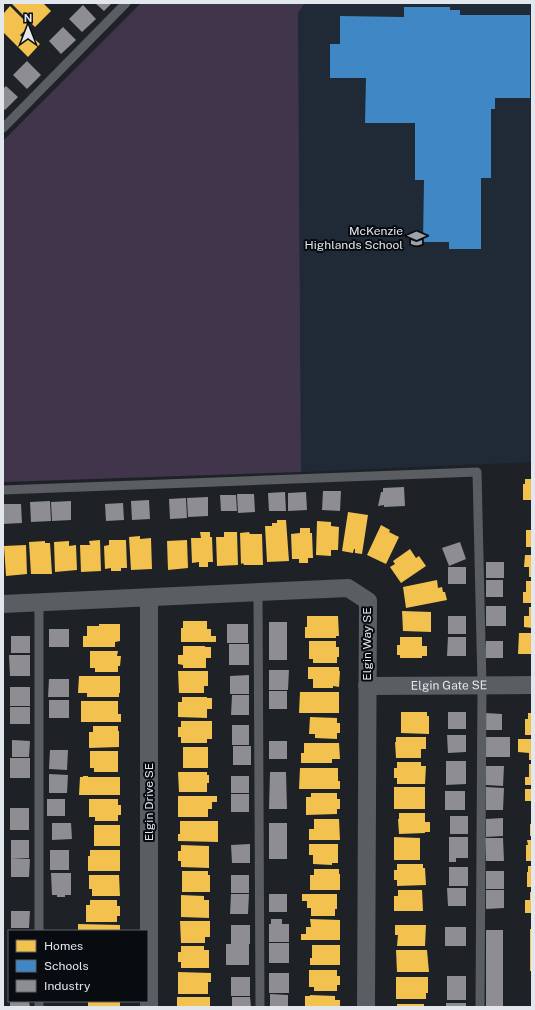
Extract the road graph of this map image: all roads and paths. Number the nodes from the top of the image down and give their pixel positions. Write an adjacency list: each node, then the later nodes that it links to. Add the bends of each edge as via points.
1 (126, 3): 2 (lane)
2 (3, 128)
3 (3, 490): 8 (lane, via 477,472)
4 (258, 593): 5 (street, Elgin Way SE); 10 (street, Elgin Way SE, via 348,588 368,601); 13 (lane)
5 (148, 598): 6 (street, Elgin Way SE); 12 (street, Elgin Drive SE)
6 (39, 603): 7 (street, Elgin Way SE); 11 (lane)
7 (3, 604)
8 (482, 685): 9 (street, Elgin Gate SE); 10 (street, Elgin Gate SE); 15 (lane)
9 (532, 685)
10 (367, 686): 14 (street, Elgin Way SE)
11 (39, 930)
12 (149, 1007)
13 (260, 1007)
14 (366, 1007)
15 (480, 1007)

